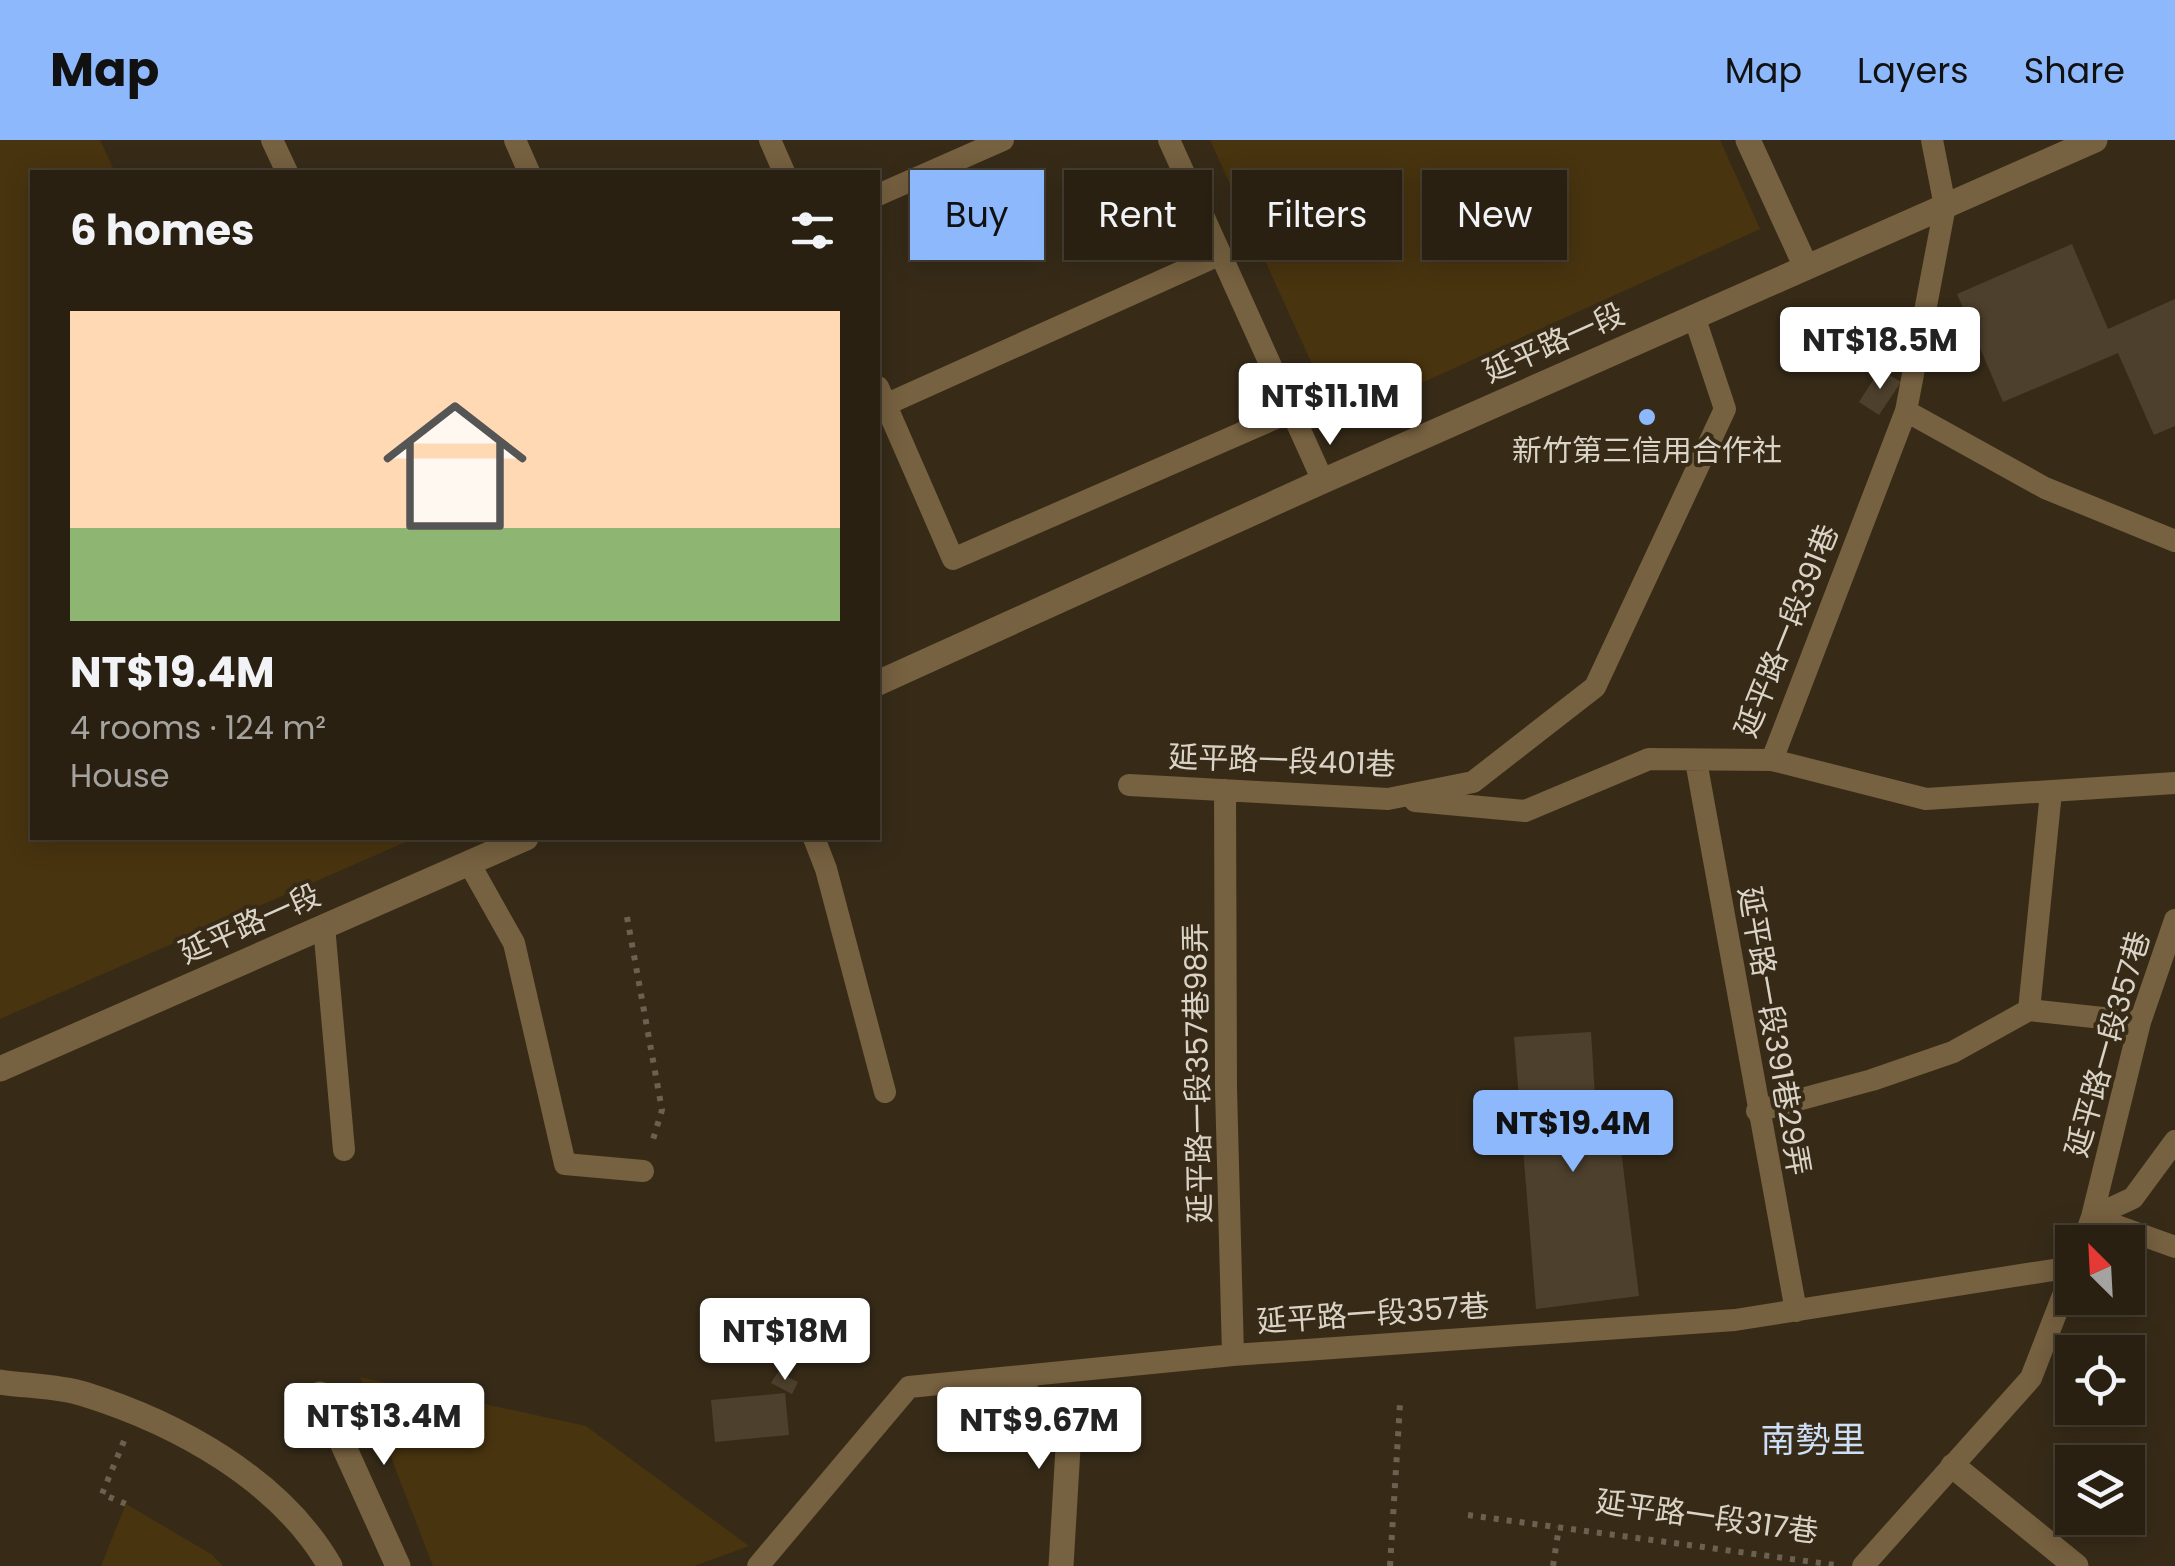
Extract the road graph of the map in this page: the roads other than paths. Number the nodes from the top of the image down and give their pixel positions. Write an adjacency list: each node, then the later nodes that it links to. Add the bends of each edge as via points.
1 (272, 140): 9 (lane)
2 (515, 140): 10 (lane)
3 (770, 140): 11 (lane)
4 (1003, 140): 12 (lane)
5 (1170, 140): 14 (lane)
6 (1748, 140): 15 (street)
7 (1932, 140): 13 (lane)
8 (2094, 140): 13 (street, 延平路一段)
9 (285, 170)
10 (528, 170)
11 (783, 170)
12 (880, 194)
13 (1945, 206): 15 (street, 延平路一段); 19 (lane, 延平路一段391巷)
14 (1221, 254): 17 (lane); 18 (lane)
15 (1806, 267): 16 (street, 延平路一段)
16 (1694, 316): 20 (street, 延平路一段); 29 (lane, 延平路一段401巷, via 1724,409 1596,687 1473,782)
17 (882, 396): 18 (lane, via 953,559)
18 (1292, 411): 20 (lane)
19 (1906, 411): 21 (lane, via 2046,488); 23 (lane, 延平路一段391巷)
20 (1323, 481): 22 (street, 延平路一段)
21 (2175, 541)
22 (880, 681)
23 (1772, 760): 24 (lane, 延平路一段391巷); 28 (lane, via 1926,799)
24 (1696, 761): 29 (lane, 延平路一段391巷, via 1648,759 1524,811); 39 (lane, 延平路一段391巷29弄)
25 (2175, 783): 28 (lane)
26 (1128, 785): 27 (lane, 延平路一段401巷)
27 (1225, 790): 29 (lane, 延平路一段401巷); 49 (lane, 延平路一段357巷98弄)
28 (2051, 792): 35 (lane)
29 (1388, 799)
30 (521, 840): 32 (street, 延平路一段)
31 (815, 840): 38 (lane)
32 (468, 862): 34 (street, 延平路一段); 42 (lane, via 514,942 566,1164)
33 (2175, 920): 36 (lane, 延平路一段357巷)
34 (324, 926): 37 (street, 延平路一段); 41 (lane)
35 (2029, 1010): 36 (lane); 39 (lane, via 1953,1052)
36 (2140, 1022): 43 (lane, 延平路一段357巷)
37 (0, 1069)
38 (885, 1092)
39 (1757, 1112): 47 (lane, 延平路一段391巷29弄)
40 (2175, 1141): 43 (lane, via 2132,1198)
41 (344, 1150)
42 (643, 1172)
43 (2092, 1217): 44 (lane, 延平路一段357巷); 45 (lane)
44 (2089, 1225)
45 (2175, 1248)
46 (2055, 1273): 47 (lane, 延平路一段357巷)
47 (1796, 1311): 49 (lane, 延平路一段357巷)
48 (2055, 1315): 53 (lane, via 2031,1378)
49 (1233, 1355): 50 (lane, 延平路一段357巷)
50 (1017, 1378): 56 (lane, 延平路一段357巷, via 909,1387); 57 (street, via 1068,1448)
51 (0, 1382): 54 (street, via 80,1392 169,1426 253,1480 315,1540)
52 (320, 1394): 55 (street)
53 (1953, 1466): 58 (lane); 59 (street)
54 (330, 1566)
55 (398, 1566)
56 (758, 1566)
57 (1061, 1566)
58 (1863, 1566)
59 (2076, 1566)

